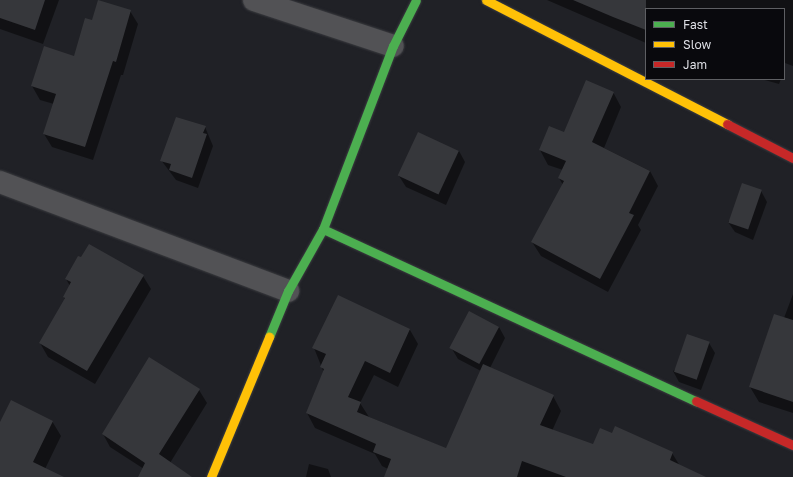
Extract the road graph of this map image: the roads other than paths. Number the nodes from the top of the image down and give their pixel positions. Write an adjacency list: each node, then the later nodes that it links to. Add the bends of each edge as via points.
1 (254, 0): 4 (street)
2 (416, 0): 4 (street)
3 (486, 0): 5 (street)
4 (394, 46): 7 (street)
5 (793, 158)
6 (0, 182): 8 (street)
7 (323, 229): 8 (street); 9 (street)
8 (288, 291): 10 (street)
9 (793, 445)
10 (211, 477)

